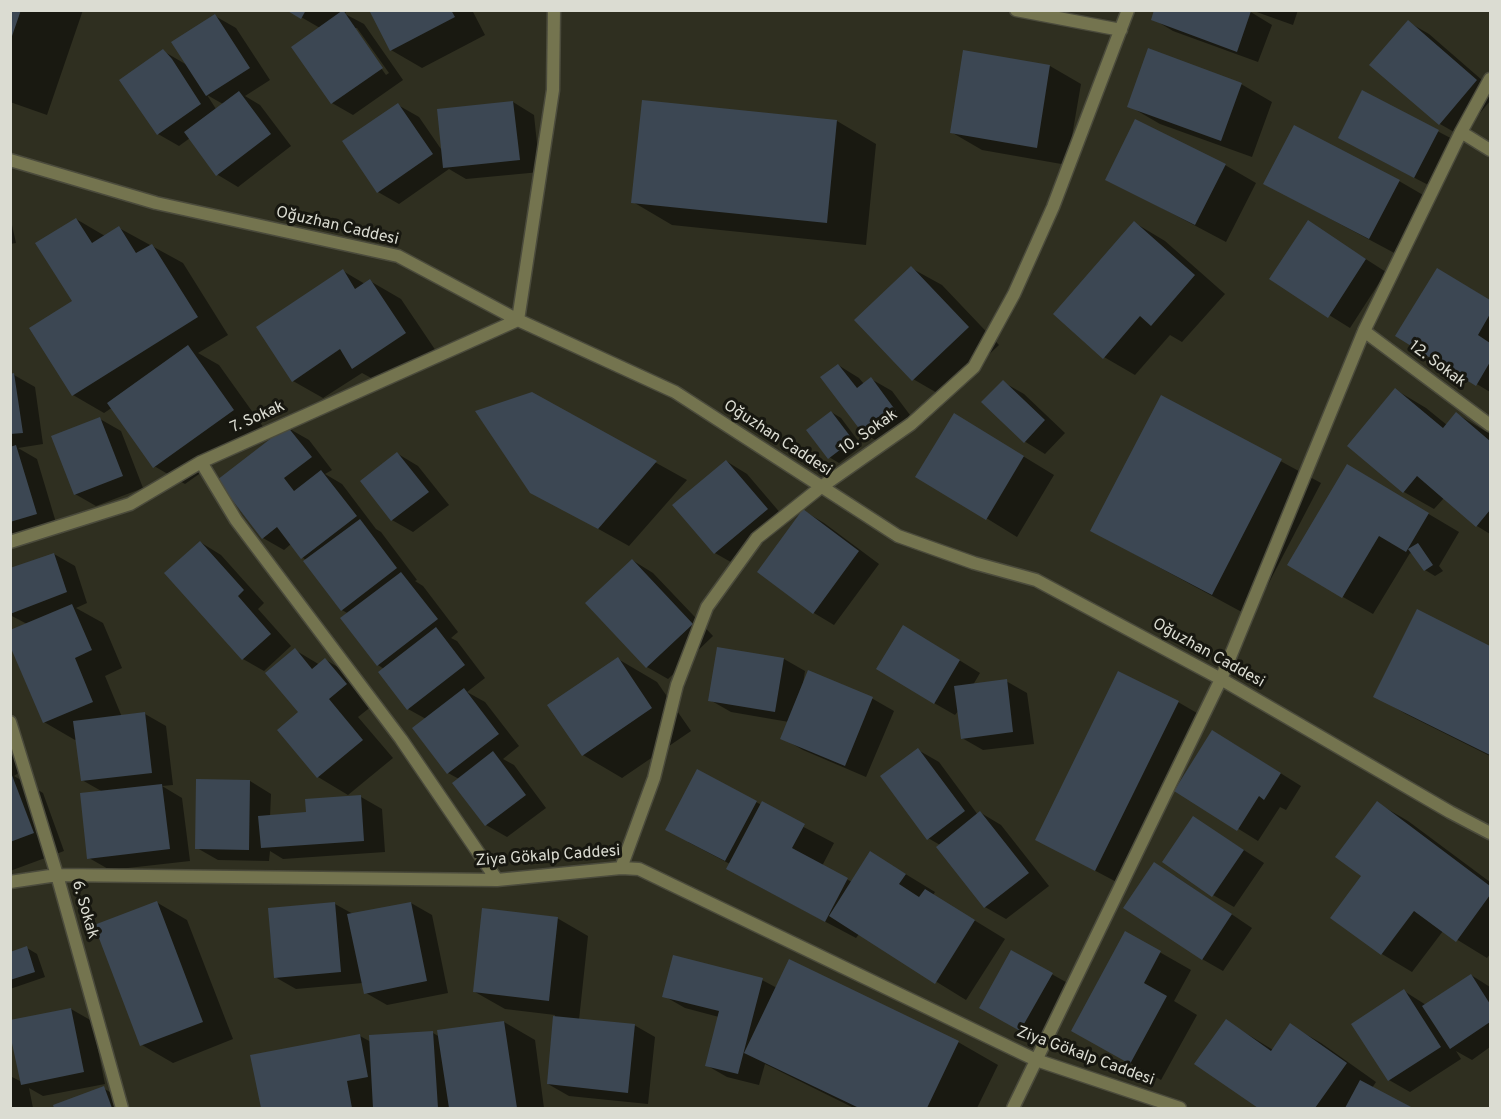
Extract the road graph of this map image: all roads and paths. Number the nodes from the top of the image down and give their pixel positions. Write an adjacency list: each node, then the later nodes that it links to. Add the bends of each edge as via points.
1 (554, 10): 9 (street, via 553,90)
2 (1016, 10): 4 (street)
3 (1128, 10): 4 (street, 10. Sokak)
4 (1121, 30): 13 (street, 10. Sokak, via 1053,207 1014,294 974,367 911,424)
5 (1491, 79): 6 (street)
6 (1461, 132): 7 (street); 10 (street)
7 (1491, 150)
8 (10, 160): 9 (street, Oğuzhan Caddesi, via 156,204 398,256)
9 (518, 320): 12 (street, 7. Sokak); 13 (street, Oğuzhan Caddesi, via 675,392)
10 (1365, 331): 11 (street, 12. Sokak); 15 (street)
11 (1491, 425)
12 (201, 462): 14 (street, 7. Sokak, via 130,504); 20 (street, via 236,520 401,739)
13 (821, 487): 15 (street, Oğuzhan Caddesi, via 898,537 1036,580); 18 (street, 10. Sokak, via 757,538 707,607 677,685 654,778)
14 (10, 542)
15 (1221, 679): 17 (street, Oğuzhan Caddesi); 22 (street)
16 (10, 722): 19 (street, 6. Sokak)
17 (1491, 832)
18 (621, 868): 20 (street, Ziya Gökalp Caddesi); 22 (street, Ziya Gökalp Caddesi, via 639,869)
19 (57, 875): 20 (street, Ziya Gökalp Caddesi); 21 (street, Ziya Gökalp Caddesi); 23 (street, 6. Sokak)
20 (497, 880)
21 (10, 882)
22 (1036, 1060): 24 (street); 25 (street, Ziya Gökalp Caddesi)
23 (122, 1108)
24 (1013, 1108)
25 (1180, 1108)

